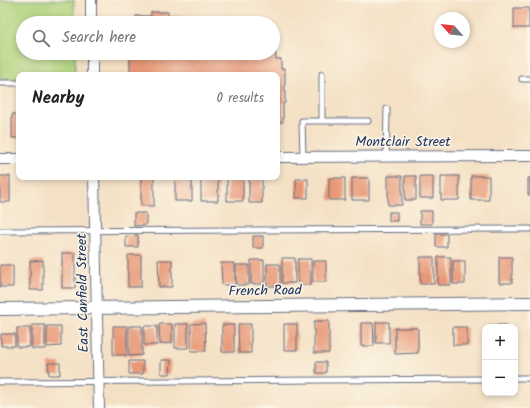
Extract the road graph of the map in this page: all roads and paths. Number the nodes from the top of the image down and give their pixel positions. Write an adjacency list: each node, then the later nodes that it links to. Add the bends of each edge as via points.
1 (90, 0): 2 (street)
2 (91, 16)
3 (92, 60): 4 (street)
4 (92, 72)
5 (322, 74): 11 (lane)
6 (522, 79): 7 (lane)
7 (530, 79)
8 (0, 83): 9 (lane)
9 (16, 83)
10 (387, 109): 13 (lane)
11 (322, 121): 12 (lane); 16 (lane, via 302,121)
12 (368, 122)
13 (386, 156): 14 (street, Montclair Street); 16 (street, Montclair Street)
14 (530, 156)
15 (280, 157): 16 (street, Montclair Street)
16 (302, 157)
17 (0, 159): 18 (street)
18 (16, 159)
19 (94, 180): 21 (street, East Canfield Street)
20 (530, 229): 21 (lane)
21 (96, 230): 22 (lane); 24 (street, East Canfield Street)
22 (0, 231)
23 (530, 303): 24 (street, French Road)
24 (97, 308): 25 (street, French Road); 29 (street, East Canfield Street)
25 (0, 309)
26 (482, 378): 29 (lane)
27 (518, 378): 28 (lane)
28 (530, 378)
29 (99, 381): 30 (lane); 31 (street, East Canfield Street)
30 (0, 382)
31 (99, 408)

